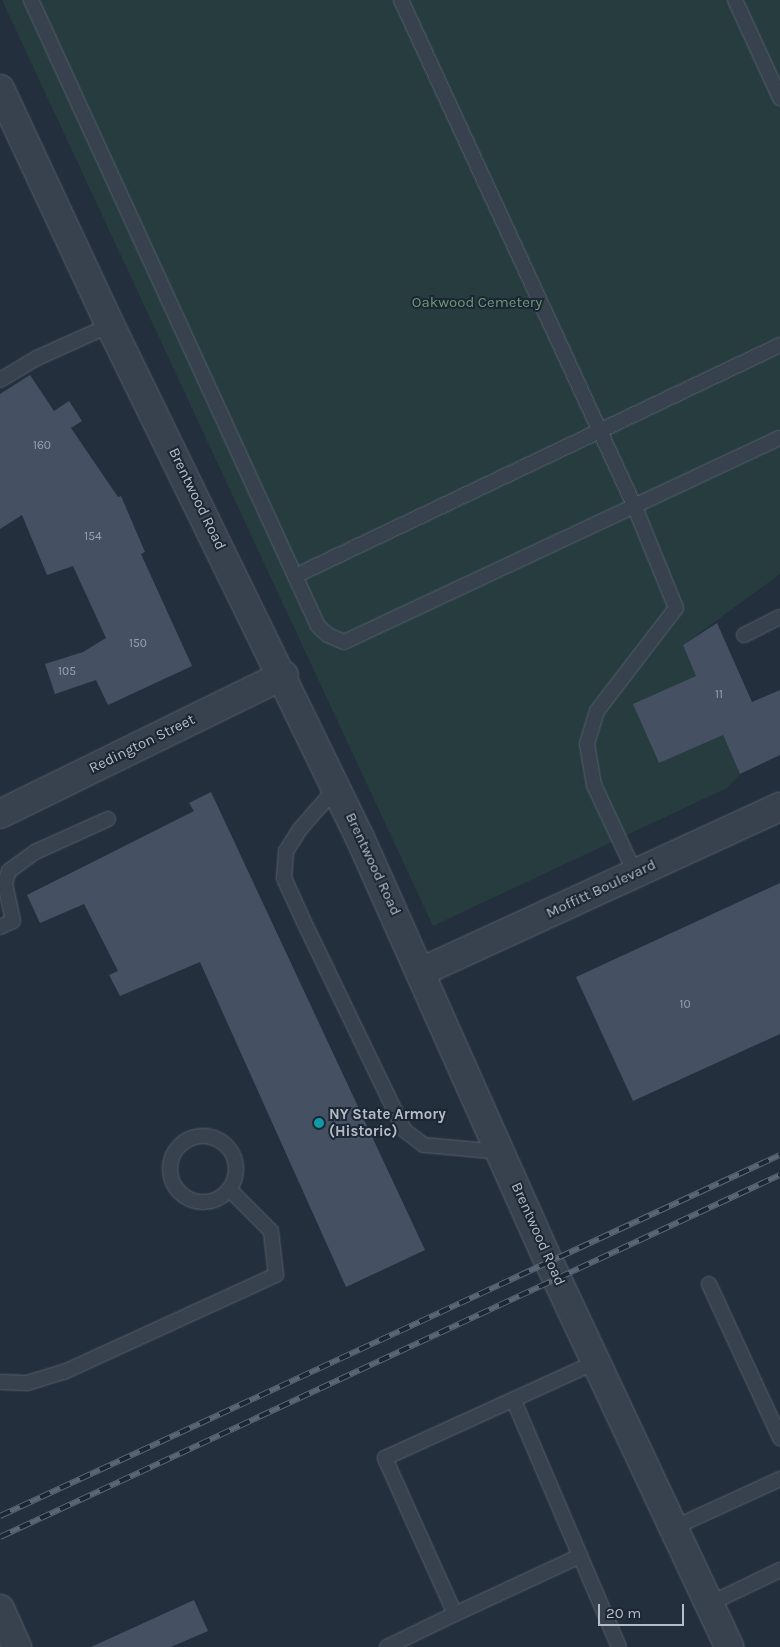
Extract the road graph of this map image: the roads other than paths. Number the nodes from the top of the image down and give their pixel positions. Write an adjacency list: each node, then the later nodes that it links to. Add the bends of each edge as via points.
1 (31, 0): 12 (lane)
2 (401, 0): 9 (lane)
3 (735, 0): 5 (lane)
4 (0, 89): 6 (street, Brentwood Road)
5 (780, 98)
6 (110, 325): 8 (lane, via 37,358); 15 (street, Brentwood Road)
7 (780, 346): 9 (lane)
8 (0, 380)
9 (600, 431): 11 (lane); 12 (lane)
10 (780, 438): 11 (lane)
11 (634, 505): 12 (lane, via 344,642 318,626); 20 (lane, via 676,608 597,711 586,744 594,785)
12 (295, 576)
13 (780, 617): 14 (lane)
14 (744, 635)
15 (284, 675): 16 (street, Brentwood Road); 18 (street, Redington Street)
16 (337, 787): 22 (street, Brentwood Road); 23 (lane, via 300,829 286,851 284,878 404,1130 424,1145)
17 (780, 807): 20 (street, Moffitt Boulevard)
18 (0, 814)
19 (108, 819): 21 (lane, via 35,852 10,871 5,883 13,922)
20 (635, 873): 22 (street, Moffitt Boulevard)
21 (0, 927)
22 (423, 971): 23 (street, Brentwood Road)
23 (501, 1152): 26 (street, Brentwood Road)
24 (229, 1190): 24 (lane, via 236,1169 234,1158 221,1142 200,1136 190,1139 174,1153 170,1162 173,1184 188,1199 210,1202); 27 (lane, via 271,1231 276,1276 64,1372 27,1383)
25 (709, 1284): 29 (lane)
26 (596, 1362): 28 (lane); 31 (street, Brentwood Road)
27 (0, 1382)
28 (514, 1401): 32 (lane); 36 (lane, via 385,1458)
29 (780, 1438)
30 (780, 1479): 31 (lane)
31 (673, 1528): 34 (street, Brentwood Road)
32 (580, 1556): 36 (lane); 39 (lane)
33 (780, 1570): 34 (lane)
34 (709, 1604): 40 (street, Brentwood Road)
35 (0, 1609): 37 (street)
36 (455, 1614): 38 (lane)
37 (17, 1647)
38 (387, 1647)
39 (619, 1647)
40 (729, 1647)

